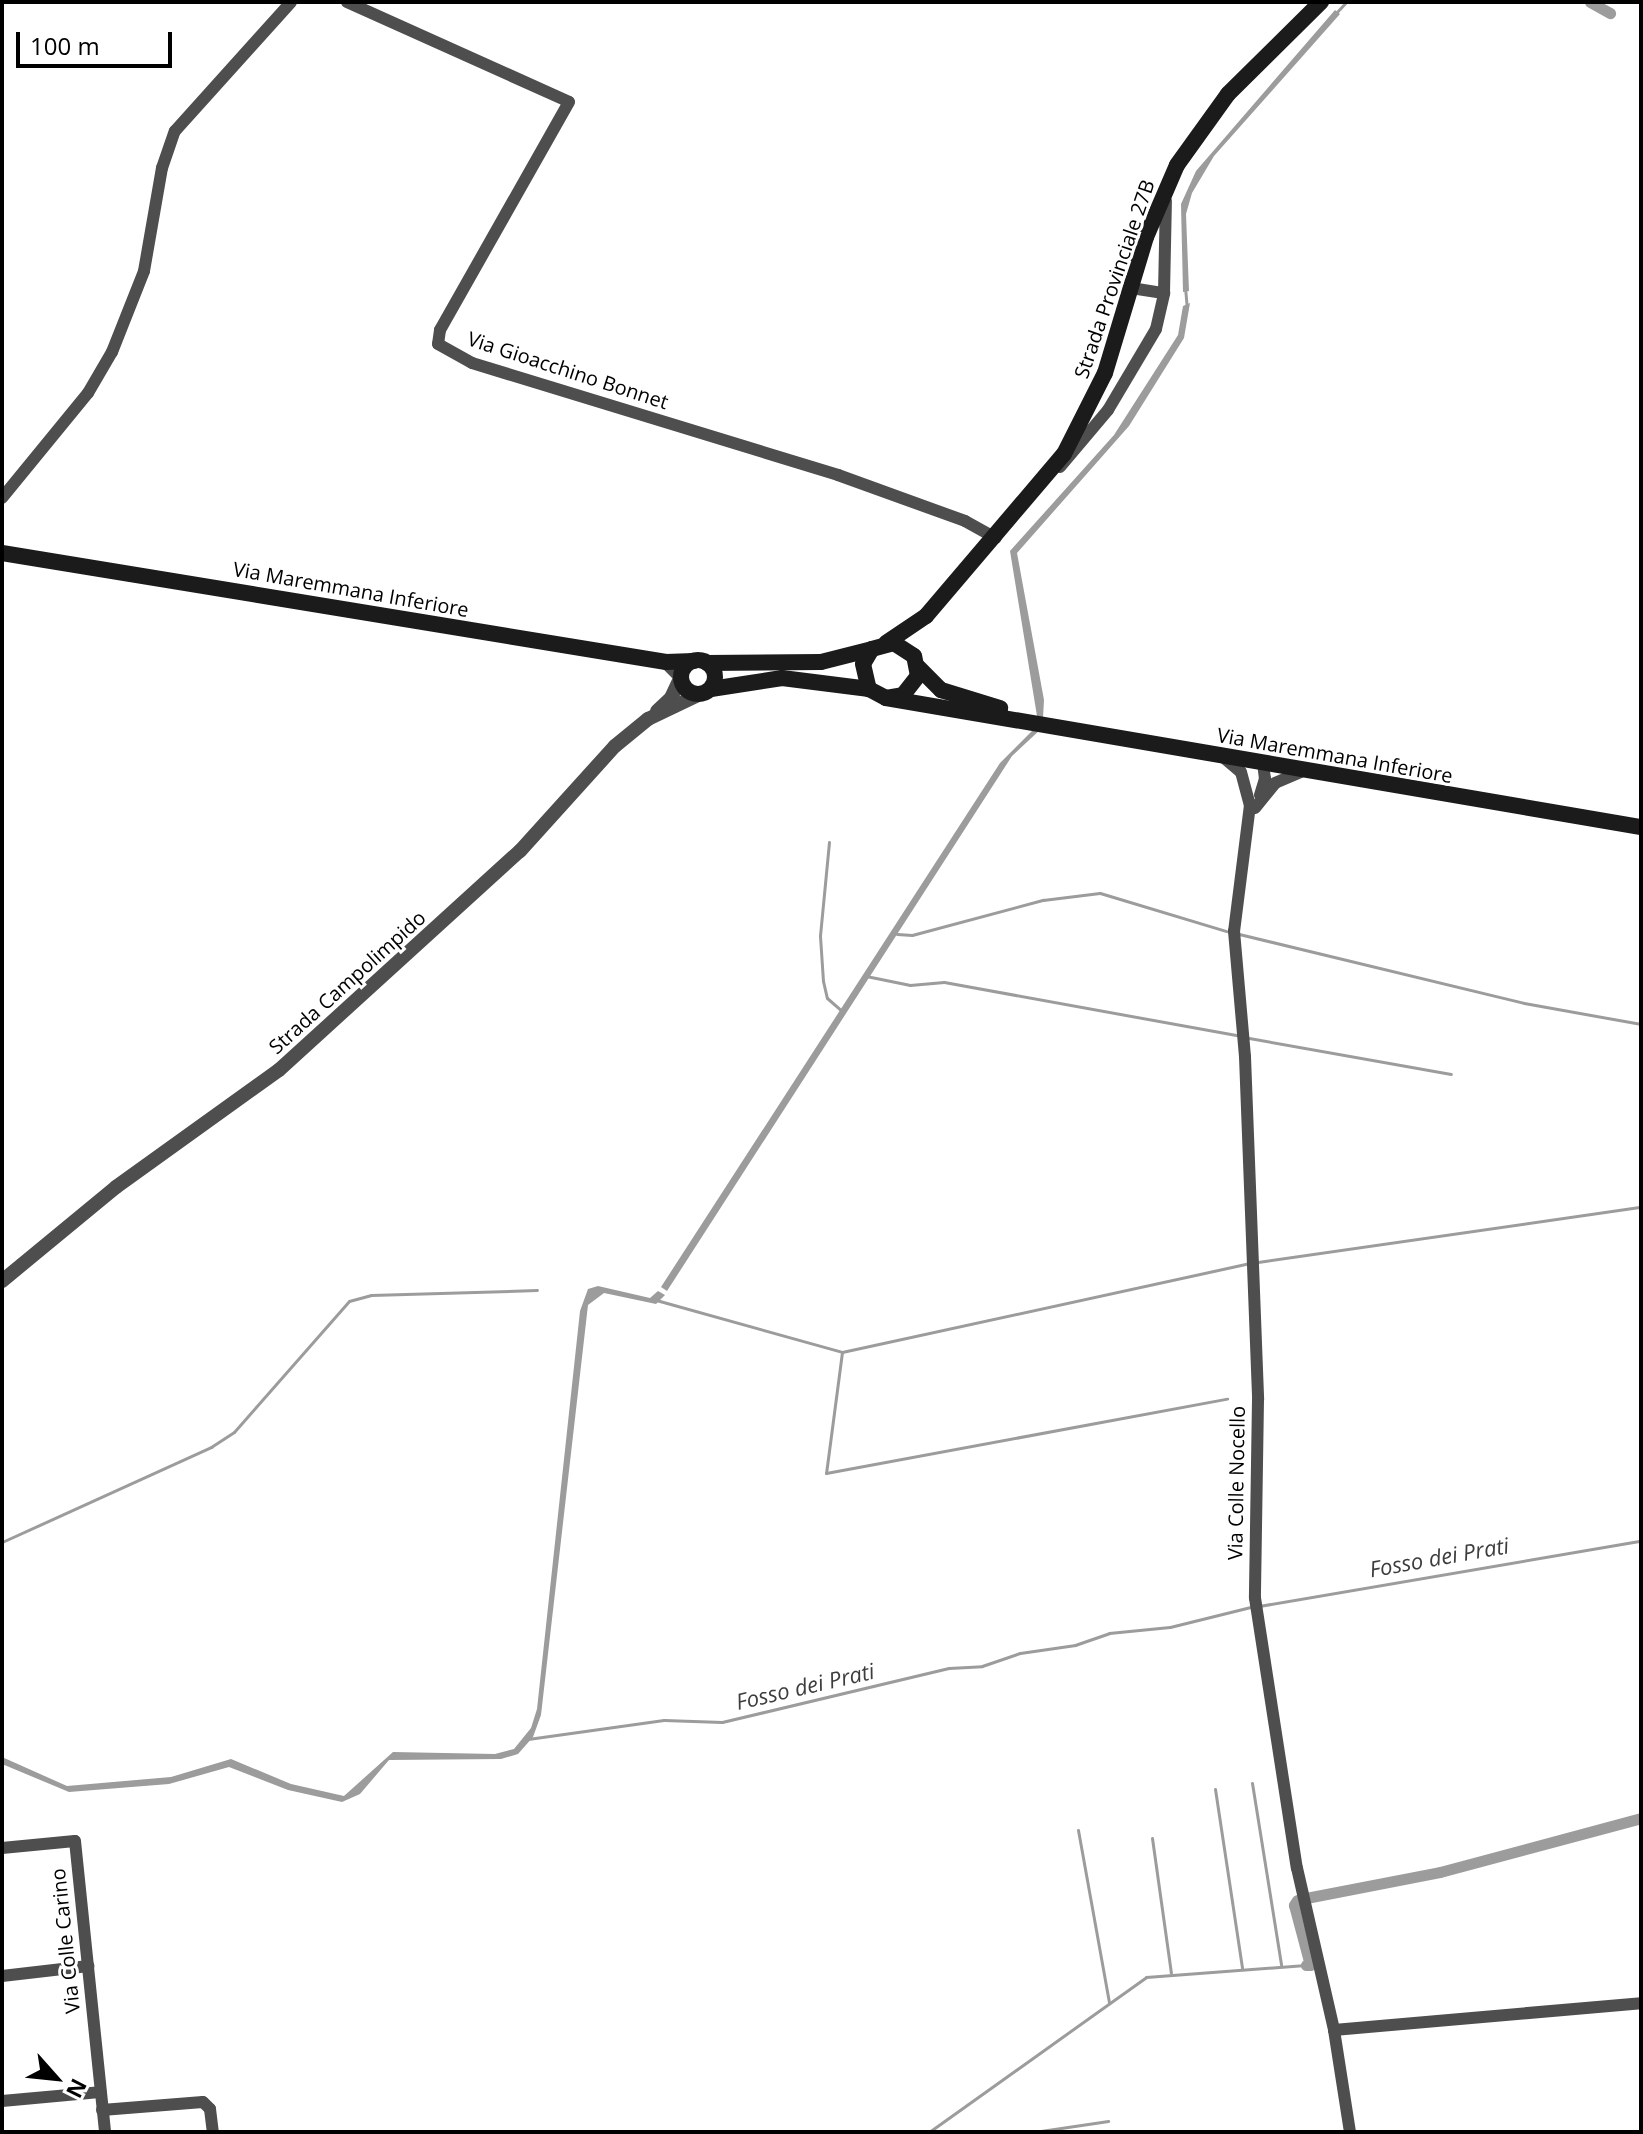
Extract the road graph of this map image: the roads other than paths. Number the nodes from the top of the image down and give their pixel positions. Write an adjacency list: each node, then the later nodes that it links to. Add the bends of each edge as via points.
1 (291, 2): 8 (street, via 179,125 164,158 144,271 114,348 93,386)
2 (347, 2): 9 (street, Via Gioacchino Bonnet, via 569,102 440,330 438,344 838,475 965,521)
3 (1321, 2): 4 (main road, Strada Provinciale 27B, via 1222,101)
4 (1172, 175): 5 (main road, Strada Provinciale 27B); 6 (street, via 1163,221)
5 (1131, 288): 6 (street); 7 (main road, Strada Provinciale 27B, via 1100,383)
6 (1164, 293): 7 (street, via 1156,329 1129,379 1089,436)
7 (1041, 485): 9 (main road, Strada Provinciale 27B)
8 (2, 498)
9 (996, 538): 11 (main road, Strada Provinciale 27B)
10 (2, 553): 13 (main road, Via Maremmana Inferiore)
11 (926, 616): 12 (main road, Via Maremmana Inferiore); 15 (main road)
12 (879, 646): 14 (main road, Via Maremmana Inferiore, via 821,662); 15 (main road, via 902,645); 17 (main road, via 862,673)
13 (666, 662): 14 (main road, Via Maremmana Inferiore); 16 (street)
14 (700, 662): 16 (main road); 18 (main road, via 714,672)
15 (916, 662): 19 (main road, via 910,690); 21 (main road, Via Maremmana Inferiore, via 941,690 999,707)
16 (681, 677): 18 (main road, via 685,688); 20 (street, via 671,698)
17 (869, 689): 18 (main road, via 782,678); 19 (main road)
18 (706, 692): 20 (street, Strada Campolimpido)
19 (886, 698): 21 (main road, Via Maremmana Inferiore)
20 (648, 719): 27 (street, Strada Campolimpido, via 615,746 502,868 287,1063 116,1187)
21 (1022, 720): 22 (main road, Via Maremmana Inferiore)
22 (1220, 755): 23 (main road, Via Maremmana Inferiore); 25 (street, via 1241,772)
23 (1263, 763): 24 (main road, Via Maremmana Inferiore); 25 (street, via 1253,778)
24 (1309, 771): 25 (street, via 1278,780); 26 (main road, Via Maremmana Inferiore)
25 (1253, 807): 32 (street, Via Colle Nocello, via 1234,938 1244,1040 1257,1375 1255,1598 1302,1899)
26 (1641, 827)
27 (2, 1281)
28 (2, 1848): 29 (street, Via Colle Carino, via 75,1841)
29 (88, 1966): 30 (street); 33 (street, Via Colle Carino)
30 (2, 1976)
31 (1641, 2003): 32 (street)
32 (1334, 2030): 38 (street, Via Colle Nocello)
33 (100, 2092): 34 (street); 35 (street, Via Colle Carino)
34 (2, 2101)
35 (102, 2110): 36 (street, Via Colle Carino); 37 (street, via 203,2102 210,2109)
36 (105, 2132)
37 (213, 2132)
38 (1350, 2132)

